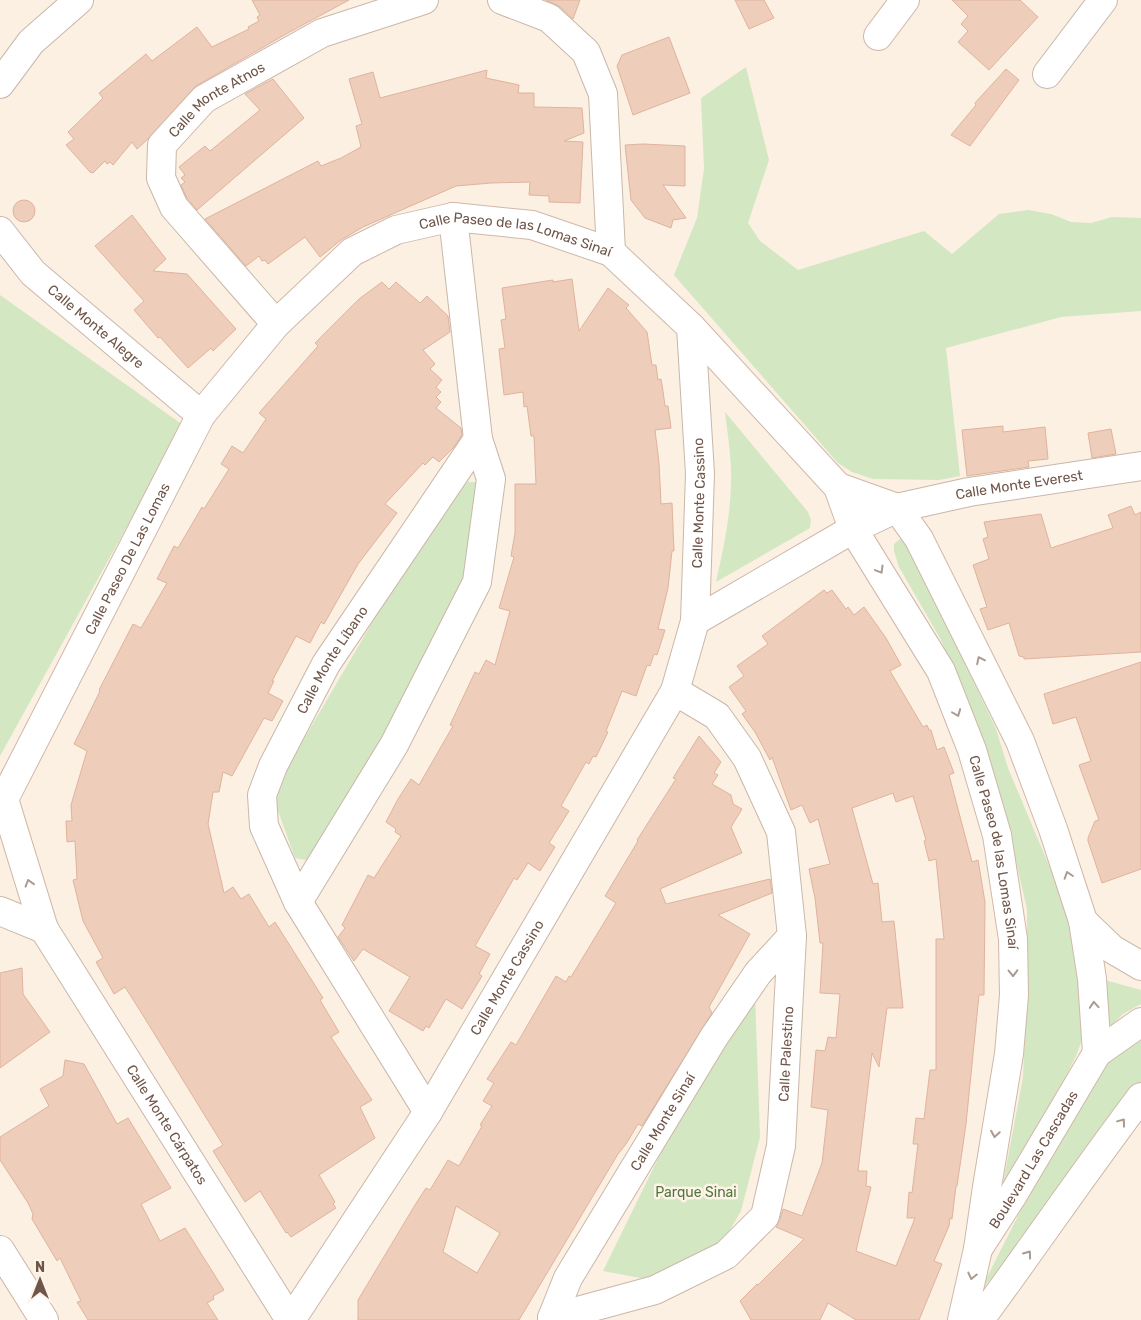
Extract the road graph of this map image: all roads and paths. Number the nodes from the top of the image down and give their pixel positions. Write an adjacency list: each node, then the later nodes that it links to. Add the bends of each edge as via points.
1 (79, 0): 8 (street, via 31,42)
2 (424, 0): 12 (street, Calle Monte Atnos, via 322,33 204,99 162,145 161,178 174,207)
3 (502, 0): 11 (street, via 549,18 586,52 603,94)
4 (905, 0): 6 (street)
5 (1103, 0): 7 (street)
6 (878, 36)
7 (1048, 74)
8 (0, 84)
9 (453, 217): 11 (street, Calle Paseo de las Lomas Sinaí, via 532,225); 12 (street, Calle Paseo de las Lomas Sinaí, via 396,230 352,252); 15 (street)
10 (0, 230): 14 (street, Calle Monte Alegre, via 33,273)
11 (611, 252): 13 (street, Calle Paseo de las Lomas Sinaí)
12 (276, 324): 14 (street, Calle Paseo De Las Lomas)
13 (691, 327): 17 (street, Calle Paseo de las Lomas Sinaí); 20 (street, Calle Monte Cassino, via 700,474)
14 (201, 415): 22 (street, Calle Paseo De Las Lomas)
15 (478, 439): 23 (street, via 491,479 477,582 394,745); 23 (street, Calle Monte Líbano, via 326,664 273,766 262,795 264,826)
16 (1141, 466): 18 (street, Calle Monte Everest, via 969,492)
17 (838, 487): 18 (street, Calle Paseo de las Lomas Sinaí); 19 (street, Calle Paseo de las Lomas Sinaí)
18 (898, 508): 19 (street); 25 (street, one-way to 18, via 1020,741 919,538)
19 (854, 529): 20 (street); 33 (street, Calle Paseo de las Lomas Sinaí, one-way to 33, via 941,671 972,750 997,834 1013,939 1014,995 1009,1054)
20 (694, 621): 21 (street, Calle Monte Cassino)
21 (675, 691): 27 (street, Calle Palestino, via 718,716 747,758 781,832); 32 (street, Calle Monte Cassino)
22 (2, 803): 26 (street, Calle Monte Cárpatos, one-way to 22)
23 (298, 902): 32 (street, Calle Monte Líbano)
24 (0, 912): 26 (street)
25 (1083, 921): 28 (street, via 1112,949); 30 (street, one-way to 25, via 1092,979)
26 (44, 929): 38 (street, Calle Monte Cárpatos)
27 (792, 936): 36 (street, Calle Monte Sinaí, via 758,973 714,1037 568,1278); 36 (street, Calle Palestino, via 781,1146 765,1216 726,1255 655,1290)
28 (1141, 966)
29 (1141, 1022): 30 (street, Boulevard Las Cascadas)
30 (1097, 1053): 33 (street, Boulevard Las Cascadas)
31 (1141, 1097): 40 (street, one-way to 31)
32 (428, 1112): 38 (street, Calle Monte Cassino)
33 (978, 1249): 39 (street, Boulevard Las Cascadas, one-way to 39)
34 (0, 1250): 35 (street)
35 (10, 1287): 37 (street)
36 (552, 1319)
37 (44, 1320)
38 (291, 1320)
39 (962, 1320)
40 (977, 1320)

